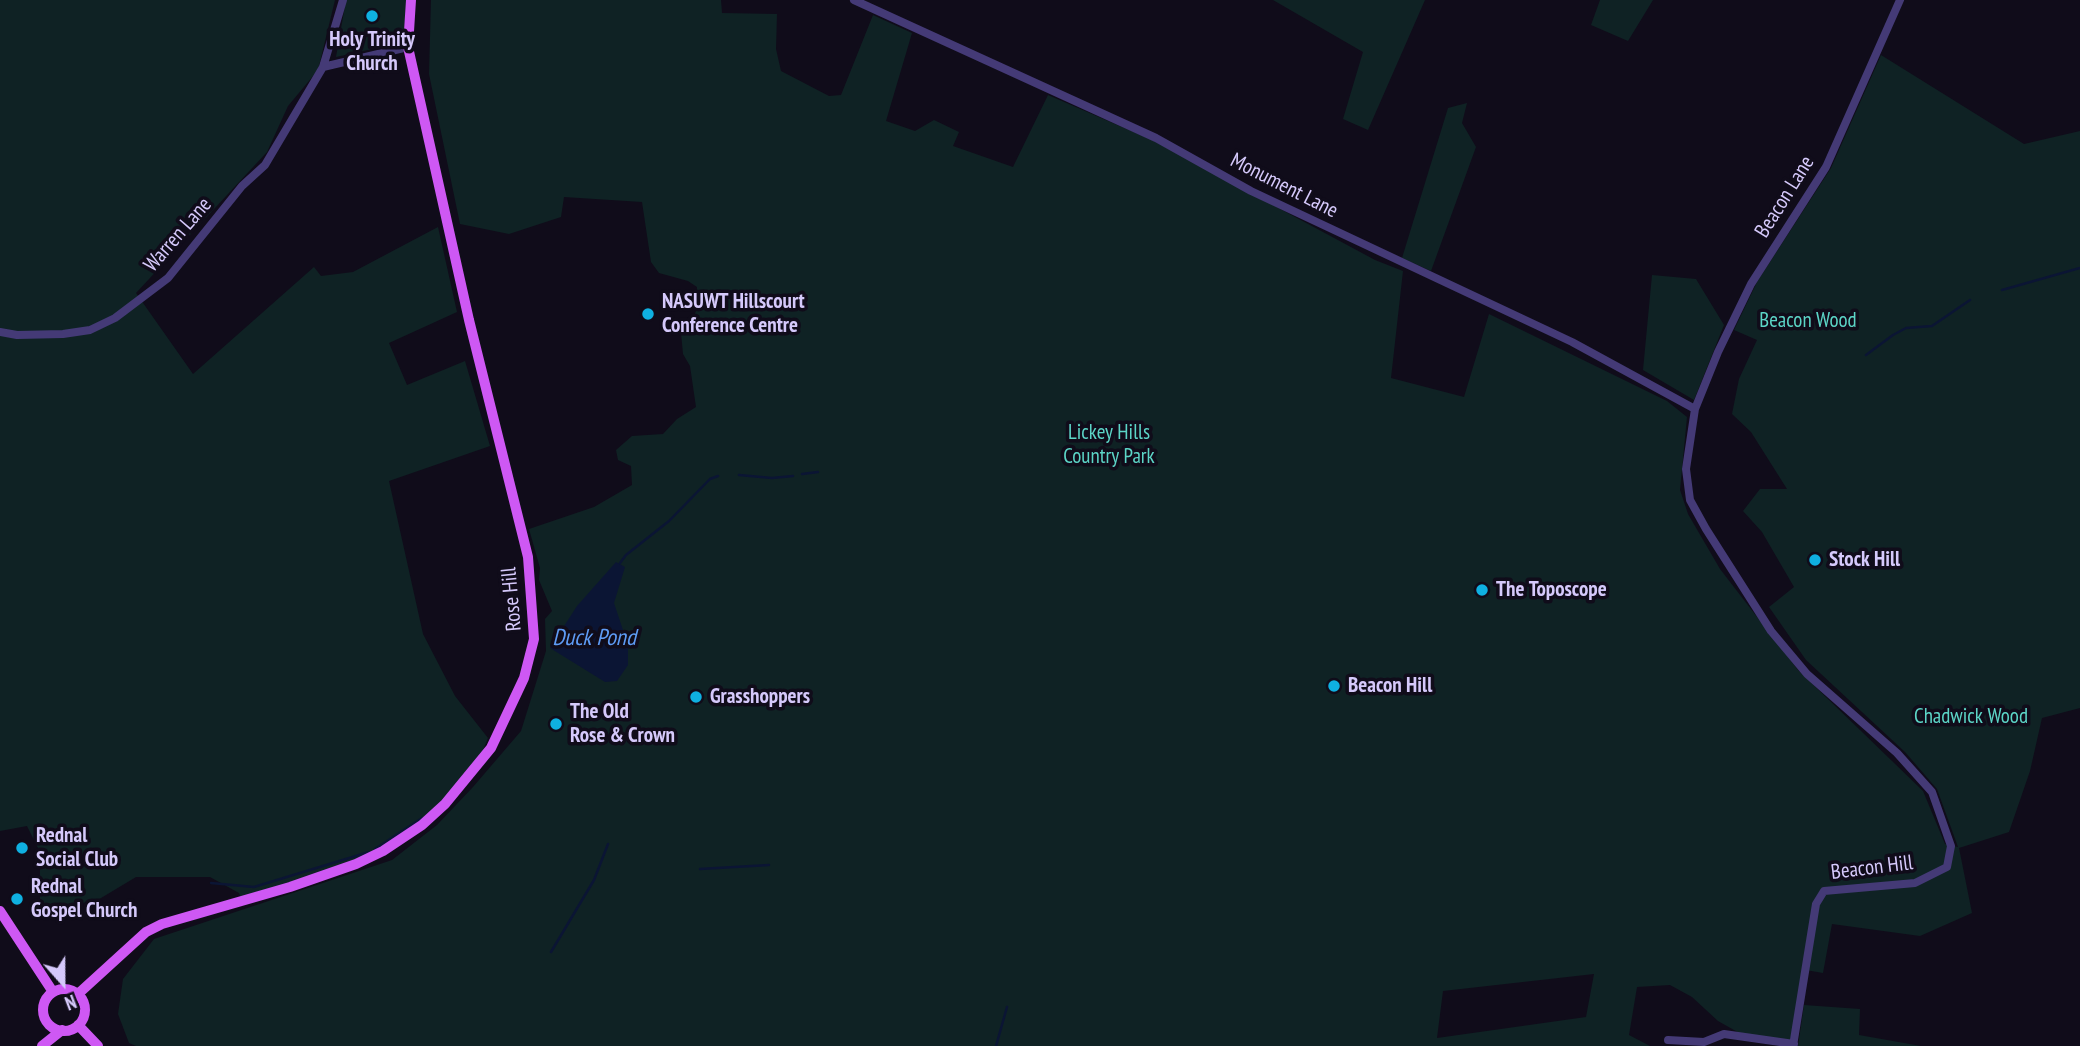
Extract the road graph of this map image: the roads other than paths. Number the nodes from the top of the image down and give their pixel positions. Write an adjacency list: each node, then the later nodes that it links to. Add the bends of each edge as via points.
1 (342, 0): 6 (street, Warren Lane)
2 (411, 0): 5 (main road, Rose Hill)
3 (854, 0): 8 (street, Monument Lane, via 1156,138 1251,191 1572,342)
4 (1900, 0): 8 (street, Beacon Lane, via 1826,167 1751,284)
5 (408, 47): 6 (street); 11 (main road, Rose Hill, via 528,556 534,639 524,678 491,748 422,825 356,864 162,924 146,932)
6 (323, 67): 7 (street, Warren Lane, via 265,164 180,265 150,293 90,330 44,335)
7 (0, 332)
8 (1695, 409): 16 (street, Beacon Hill, via 1686,469 1690,500 1706,529 1771,631 1807,674 1898,753 1932,792 1951,846 1947,867 1915,883 1824,891 1816,904)
9 (0, 911): 10 (main road)
10 (53, 992): 11 (main road, via 66,989); 12 (main road, via 44,1006)
11 (78, 994): 13 (main road, via 85,1010)
12 (47, 1022): 14 (main road); 17 (main road)
13 (78, 1025): 14 (main road); 18 (main road)
14 (62, 1030): 17 (main road)
15 (1668, 1040): 16 (street, via 1704,1042 1724,1034)
16 (1794, 1045)
17 (42, 1046)
18 (97, 1046)

